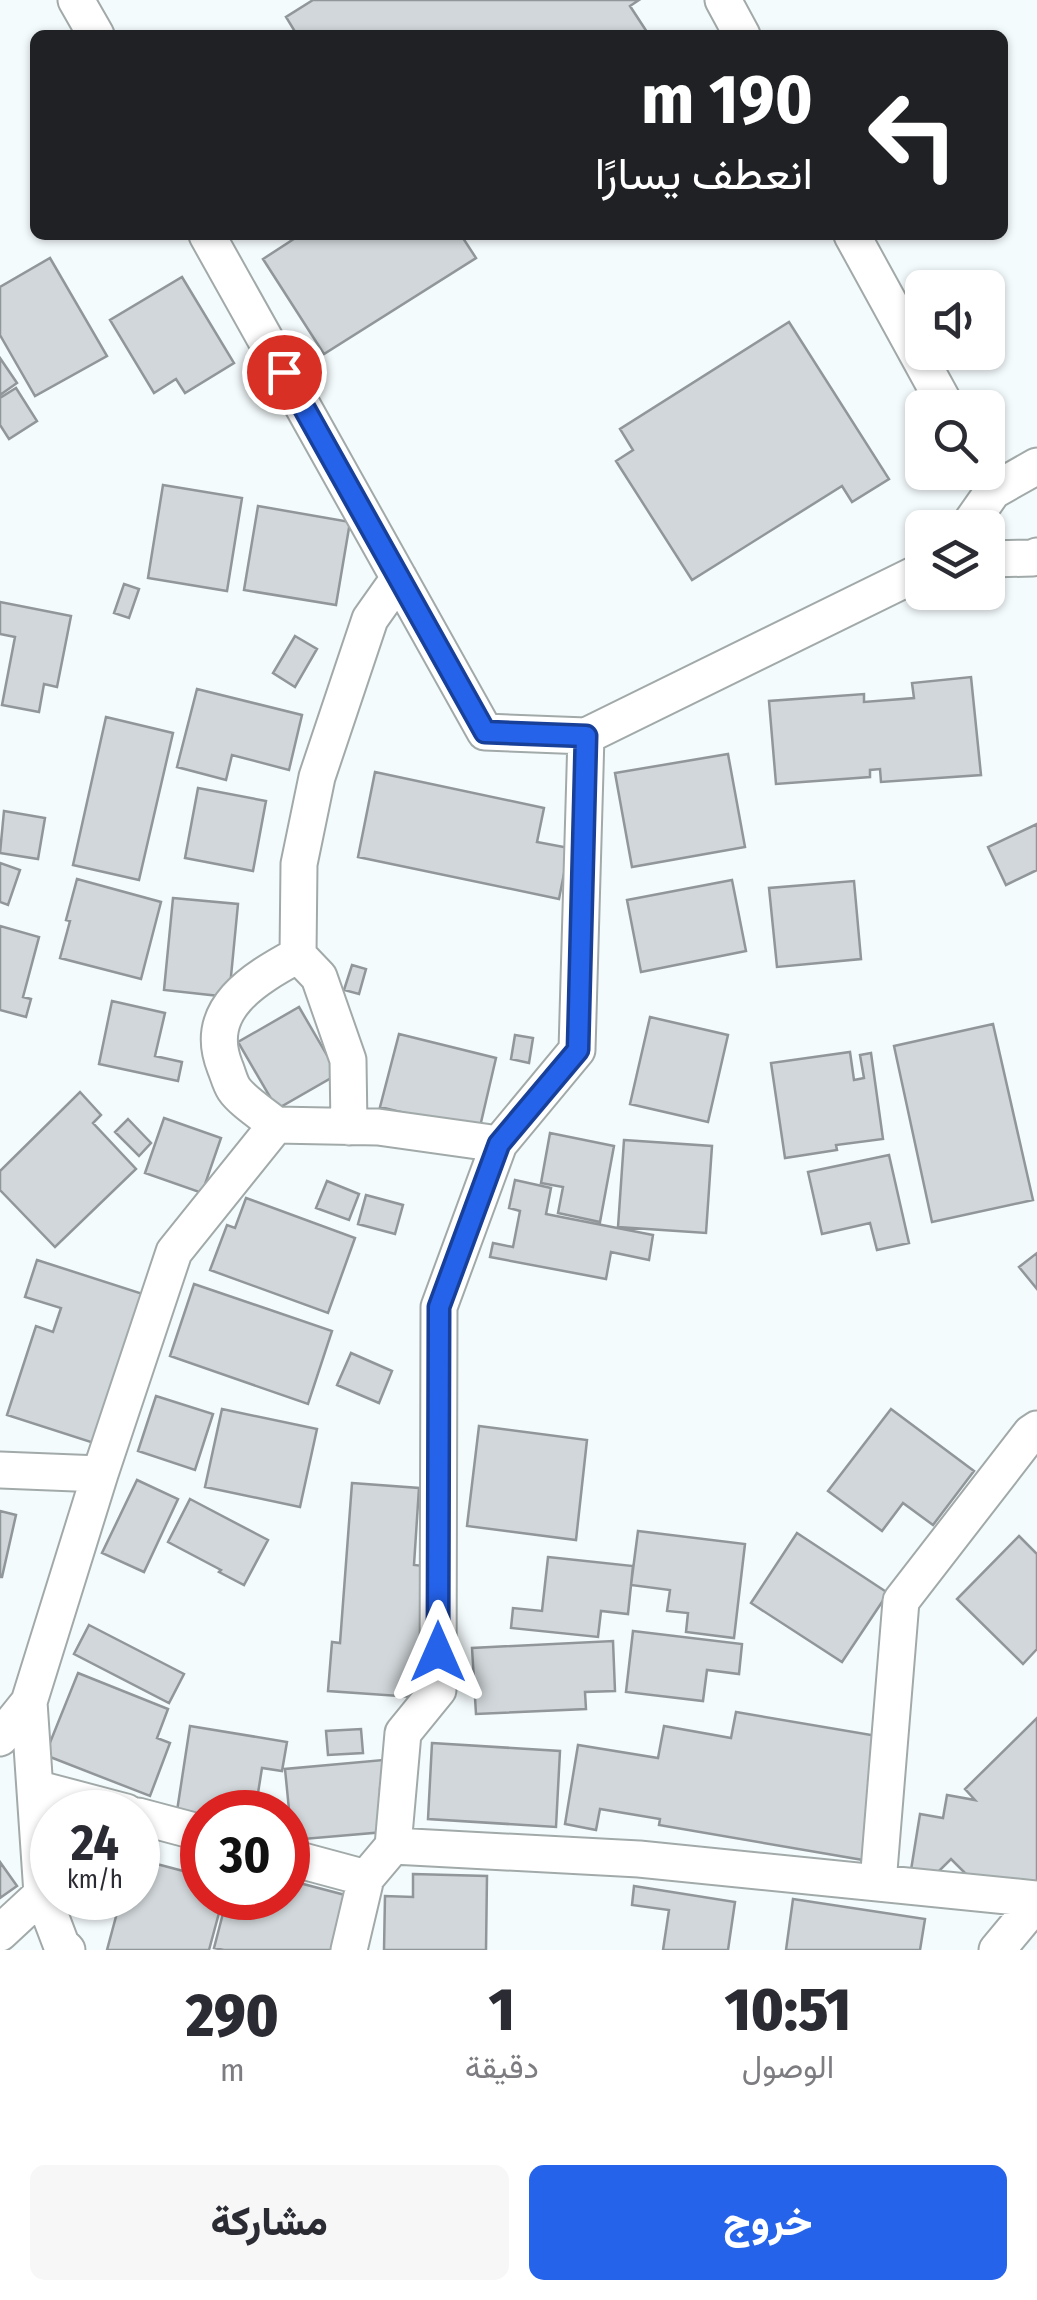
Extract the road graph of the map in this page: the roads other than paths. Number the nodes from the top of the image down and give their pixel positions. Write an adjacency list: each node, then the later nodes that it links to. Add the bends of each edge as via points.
1 (76, 0): 3 (street)
2 (723, 0): 4 (street)
3 (93, 30)
4 (739, 30)
5 (211, 240): 12 (street)
6 (855, 240): 7 (street)
7 (937, 390)
8 (1037, 466): 9 (street)
9 (1005, 476)
10 (1005, 559): 11 (street)
11 (1036, 559)
12 (399, 578): 14 (street, via 485,732); 15 (street, via 370,619 316,777 299,864)
13 (905, 579): 14 (street)
14 (586, 736): 18 (street, via 578,1050)
15 (298, 956): 16 (street, via 245,988 221,1027 220,1053 234,1089); 17 (street, via 319,977 348,1060)
16 (276, 1125): 17 (street); 21 (street, via 174,1252)
17 (350, 1127): 18 (street)
18 (499, 1144): 26 (street, via 439,1307 438,1690 403,1733)
19 (1037, 1429): 29 (street, via 901,1601)
20 (0, 1470): 21 (street)
21 (100, 1474): 22 (street)
22 (29, 1702): 23 (street); 24 (street)
23 (0, 1738)
24 (35, 1788): 25 (street)
25 (43, 1790)
26 (393, 1846): 28 (street); 29 (street, via 640,1859)
27 (310, 1862): 28 (street)
28 (366, 1878): 35 (street)
29 (878, 1883): 30 (street)
30 (1037, 1900): 36 (street)
31 (30, 1905): 33 (street)
32 (52, 1920): 34 (street)
33 (0, 1933)
34 (67, 1950)
35 (349, 1950)
36 (997, 1950)

